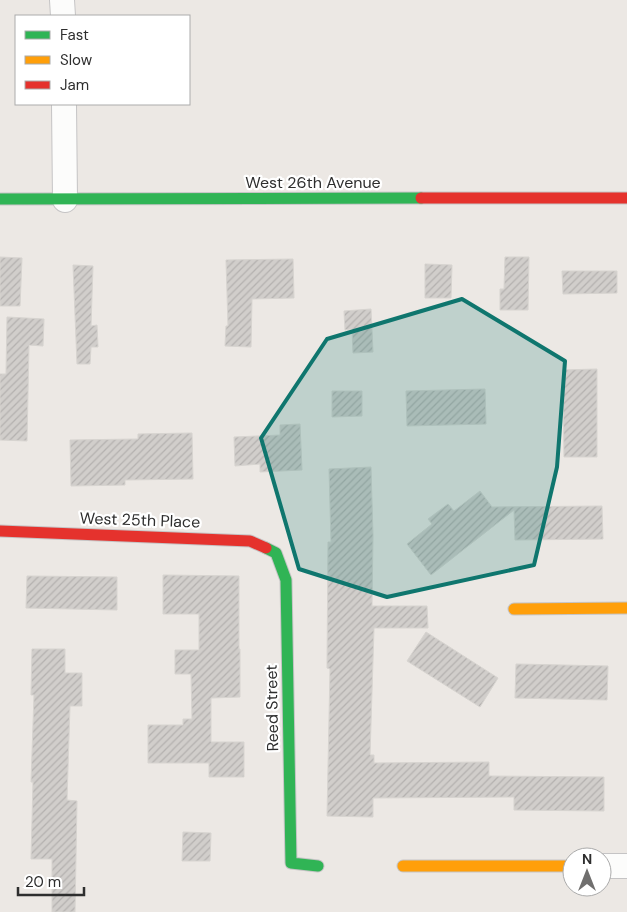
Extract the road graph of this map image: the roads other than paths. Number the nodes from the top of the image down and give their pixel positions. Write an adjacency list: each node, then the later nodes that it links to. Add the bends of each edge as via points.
1 (62, 0): 2 (street)
2 (62, 15)
3 (64, 105): 6 (street)
4 (627, 198): 6 (street, West 26th Avenue)
5 (0, 199): 6 (street, West 26th Avenue)
6 (65, 200)
7 (0, 531): 8 (street, West 25th Place, via 250,541)
8 (276, 553): 11 (street, Reed Street, via 286,580 291,863)
9 (627, 608): 10 (street)
10 (514, 609)
11 (318, 866)
12 (403, 866): 13 (street)
13 (562, 866)
14 (612, 866): 15 (street)
15 (627, 866)

